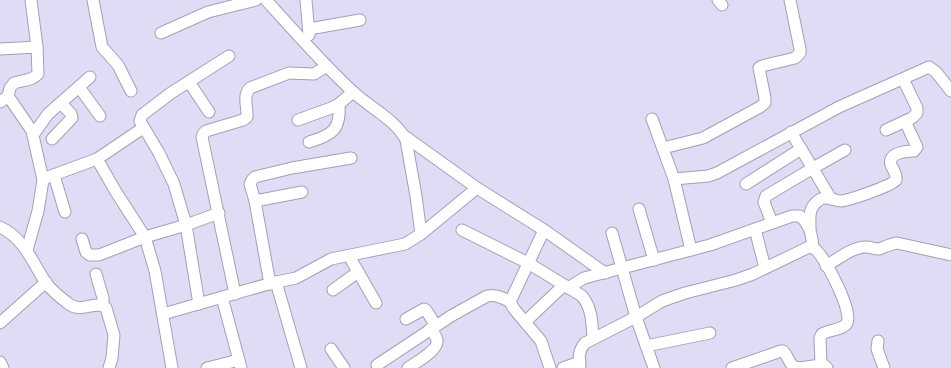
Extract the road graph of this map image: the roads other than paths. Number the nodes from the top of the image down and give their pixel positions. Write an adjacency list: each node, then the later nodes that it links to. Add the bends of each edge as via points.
1 (31, 0): 11 (street)
2 (93, 0): 19 (street, via 102,47 118,65)
3 (256, 0): 9 (street, via 208,12)
4 (266, 0): 10 (street)
5 (306, 0): 8 (street)
6 (790, 0): 37 (street, via 800,53 795,58 759,68 765,103 703,138)
7 (360, 20): 8 (street)
8 (309, 29): 10 (street)
9 (161, 33)
10 (309, 46): 14 (street)
11 (37, 47): 12 (street); 22 (street, via 38,74 36,77 14,83)
12 (0, 49)
13 (229, 56): 17 (street)
14 (327, 66): 20 (street); 53 (street, via 314,74 289,73 250,88 245,96 247,117 203,134)
15 (90, 77): 18 (street)
16 (903, 79): 21 (street, via 929,67); 29 (street, via 917,111 915,116); 32 (street)
17 (189, 82): 25 (street); 30 (street, via 142,115 140,121)
18 (80, 86): 23 (street); 26 (street)
19 (131, 91)
20 (353, 92): 24 (street); 34 (street)
21 (951, 92)
22 (4, 99): 33 (street)
23 (61, 103): 33 (street, via 48,114); 35 (street, via 72,118)
24 (339, 104): 28 (street); 36 (street, via 340,116 335,127 328,135)
25 (209, 112)
26 (100, 116)
27 (652, 119): 37 (street)
28 (298, 120)
29 (905, 121): 31 (street); 49 (street, via 917,147 914,151 900,152 890,161 896,180 887,186 843,200)
30 (143, 128): 40 (street); 55 (street, via 174,184)
31 (886, 130)
32 (791, 132): 38 (street); 44 (street, via 717,173)
33 (33, 135): 45 (street)
34 (403, 135): 47 (street); 62 (street, via 406,140)
35 (52, 139)
36 (309, 142)
37 (663, 148): 44 (street)
38 (801, 149): 42 (street); 46 (street)
39 (845, 150): 42 (street)
40 (97, 158): 43 (street); 63 (street)
41 (351, 158): 50 (street, via 255,177 250,184)
42 (813, 168): 49 (street); 54 (street, via 766,196 764,202)
43 (54, 175): 45 (street); 52 (street)
44 (674, 179): 67 (street)
45 (43, 180): 66 (street, via 38,211)
46 (746, 184)
47 (477, 188): 59 (street); 62 (street)
48 (302, 192): 50 (street)
49 (831, 199): 60 (street, via 824,198 811,207)
50 (255, 201): 79 (street)
51 (639, 209): 70 (street)
52 (64, 212)
53 (219, 213): 55 (street); 82 (street)
54 (772, 223): 57 (street); 60 (street, via 796,215 804,220)
55 (186, 225): 63 (street); 86 (street)
56 (0, 227): 66 (street)
57 (755, 229): 67 (street); 74 (street)
58 (462, 230): 71 (street)
59 (544, 230): 71 (street); 76 (street)
60 (810, 230): 65 (street)
61 (612, 233): 73 (street)
62 (421, 234): 69 (street, via 405,244)
63 (145, 237): 64 (street, via 94,256 86,252); 88 (street)
64 (82, 239)
65 (813, 248): 72 (street); 74 (street, via 804,249)
66 (27, 250): 78 (street)
67 (691, 250): 70 (street)
68 (951, 255): 72 (street, via 896,243 877,249 860,248)
69 (349, 256): 75 (street); 79 (street, via 332,259 296,278)
70 (654, 260): 73 (street)
71 (528, 263): 80 (street); 84 (street)
72 (826, 266): 103 (street, via 843,296 848,319 844,326 822,334 820,338)
73 (622, 268): 76 (street); 89 (street)
74 (765, 268): 89 (street, via 736,280 662,301)
75 (358, 272): 81 (street); 85 (street)
76 (605, 273): 80 (street)
77 (96, 274): 87 (street)
78 (46, 282): 87 (street, via 53,291 75,308); 91 (street)
79 (273, 283): 82 (street); 108 (street)
80 (566, 286): 92 (street); 95 (street, via 582,296 588,304)
81 (333, 290)
82 (235, 294): 83 (street)
83 (222, 298): 86 (street); 100 (street)
84 (510, 302): 92 (street); 93 (street, via 493,294)
85 (376, 303)
86 (199, 304): 88 (street)
87 (103, 305): 105 (street, via 114,335)
88 (163, 314): 106 (street)
89 (636, 317): 95 (street); 97 (street)
90 (406, 319): 93 (street, via 424,309)
91 (2, 321)
92 (525, 322): 111 (street, via 541,341)
93 (433, 327): 101 (street); 110 (street, via 437,345)
94 (710, 333): 97 (street)
95 (593, 338): 102 (street, via 581,348)
96 (878, 341): 116 (street, via 877,349)
97 (646, 346): 113 (street)
98 (331, 349): 109 (street)
99 (0, 362): 104 (street)
100 (240, 364): 107 (street)
101 (377, 365)
102 (580, 365): 112 (street)
103 (824, 366): 115 (street)
104 (3, 368)
105 (109, 368)
106 (172, 368)
107 (207, 368)
108 (301, 368)
109 (344, 368)
110 (408, 368)
111 (550, 368)
112 (563, 368)
113 (654, 368)
114 (732, 368): 115 (street, via 781,351 786,354 790,364)
115 (799, 368)
116 (884, 368)

